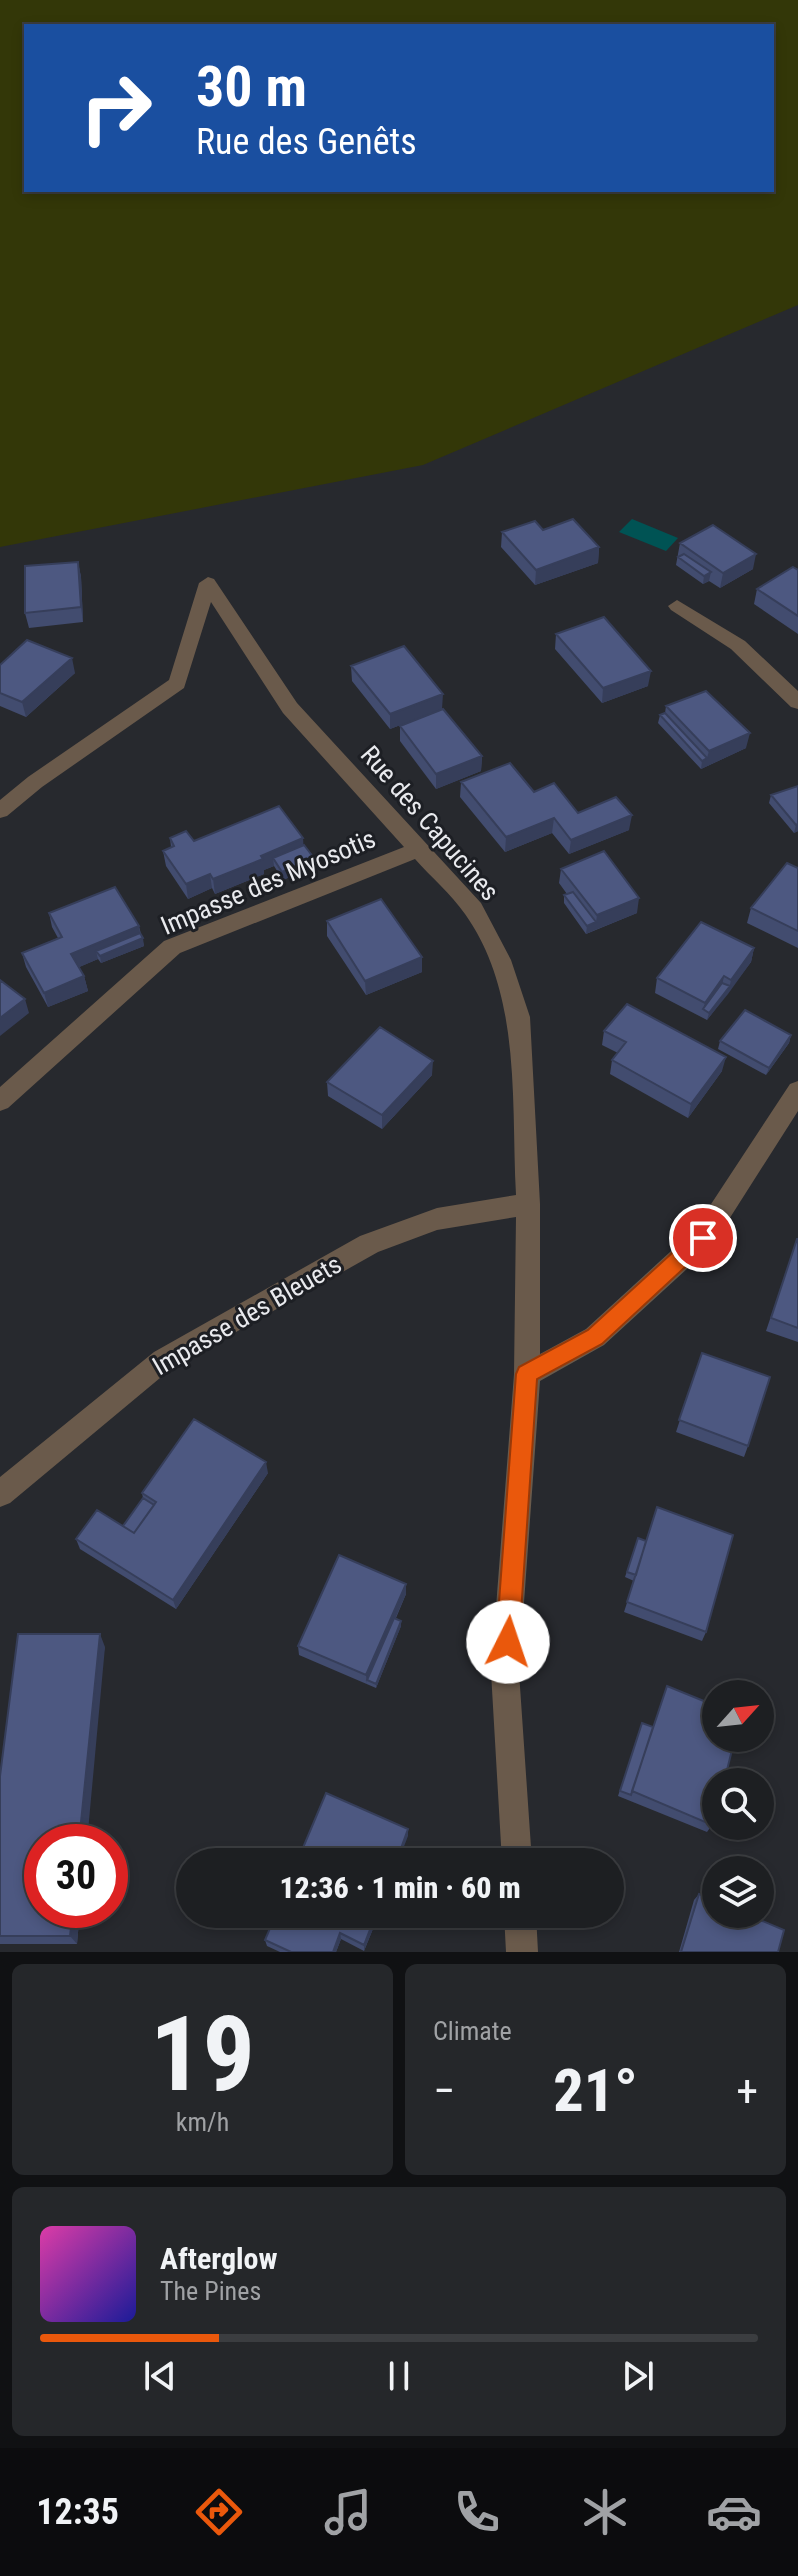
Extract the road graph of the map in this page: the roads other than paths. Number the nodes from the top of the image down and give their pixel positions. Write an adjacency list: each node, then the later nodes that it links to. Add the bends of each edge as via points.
1 (677, 606): 2 (street, via 738,645)
2 (798, 702)
3 (0, 811): 4 (street, Rue des Capucines, via 177,683 208,583 290,708)
4 (419, 849): 6 (street, Impasse des Myosotis, via 172,947); 7 (street, Rue des Capucines, via 473,909 500,960 519,1017)
5 (798, 1091): 8 (street, via 703,1238 595,1337)
6 (0, 1101)
7 (528, 1204): 8 (street, Rue des Capucines); 9 (street, Impasse des Bleuets, via 437,1219 369,1244 163,1360)
8 (527, 1374): 10 (street, Rue des Capucines, via 505,1672)
9 (0, 1494)
10 (516, 1848)
11 (521, 1928): 12 (street)
12 (522, 1952)

